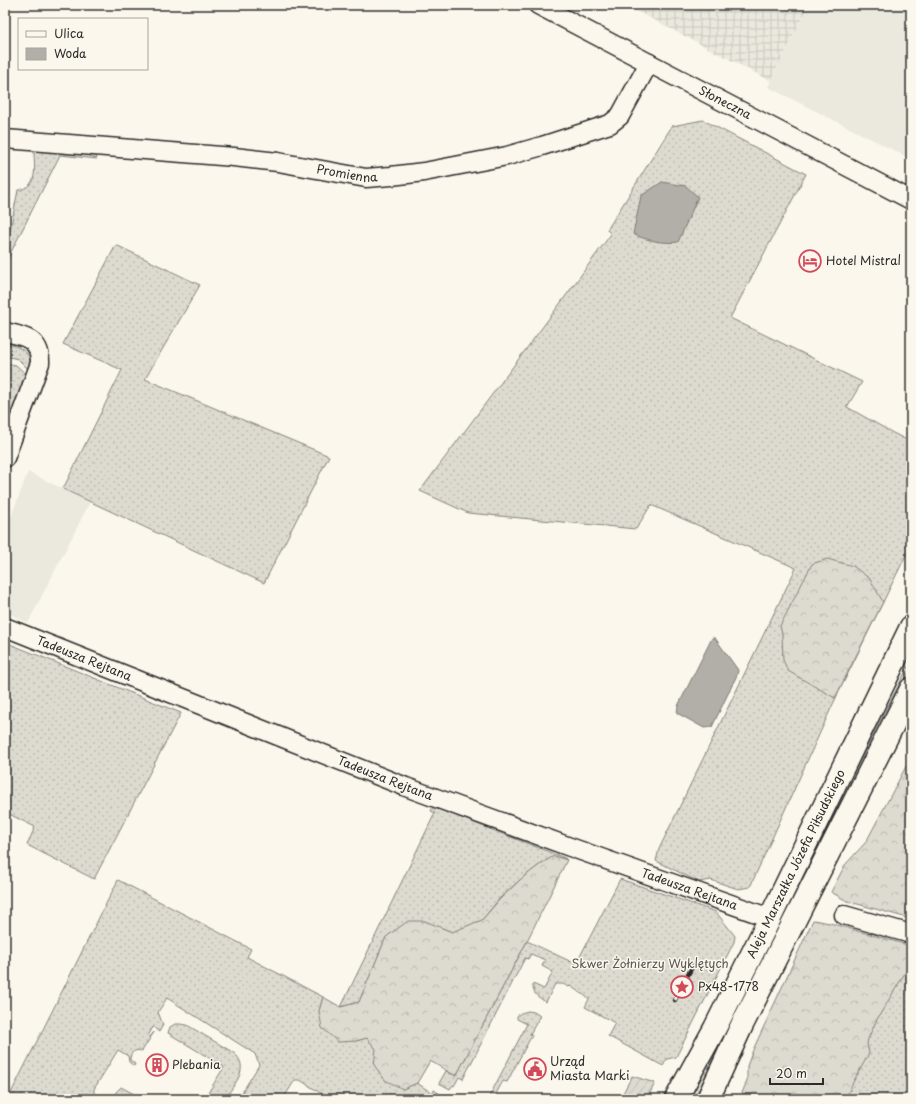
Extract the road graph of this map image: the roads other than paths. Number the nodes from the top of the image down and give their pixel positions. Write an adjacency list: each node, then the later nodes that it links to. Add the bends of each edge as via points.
1 (538, 5): 2 (street, Słoneczna)
2 (649, 63): 3 (street, Promienna, via 620,116 610,124 507,156 391,176 366,178 241,158); 4 (street, Słoneczna)
3 (5, 139)
4 (911, 200)
5 (5, 332): 6 (street, via 28,339 36,346 40,357)
6 (5, 458)
7 (5, 627): 11 (street, Tadeusza Rejtana, via 406,787)
8 (911, 627): 11 (main road, Aleja Marszałka Józefa Piłsudskiego)
9 (911, 689): 14 (main road, Aleja Marszałka Józefa Piłsudskiego, via 749,1011)
10 (844, 915): 12 (street)
11 (770, 918): 13 (main road, Aleja Marszałka Józefa Piłsudskiego)
12 (911, 934)
13 (676, 1099)
14 (708, 1099)

